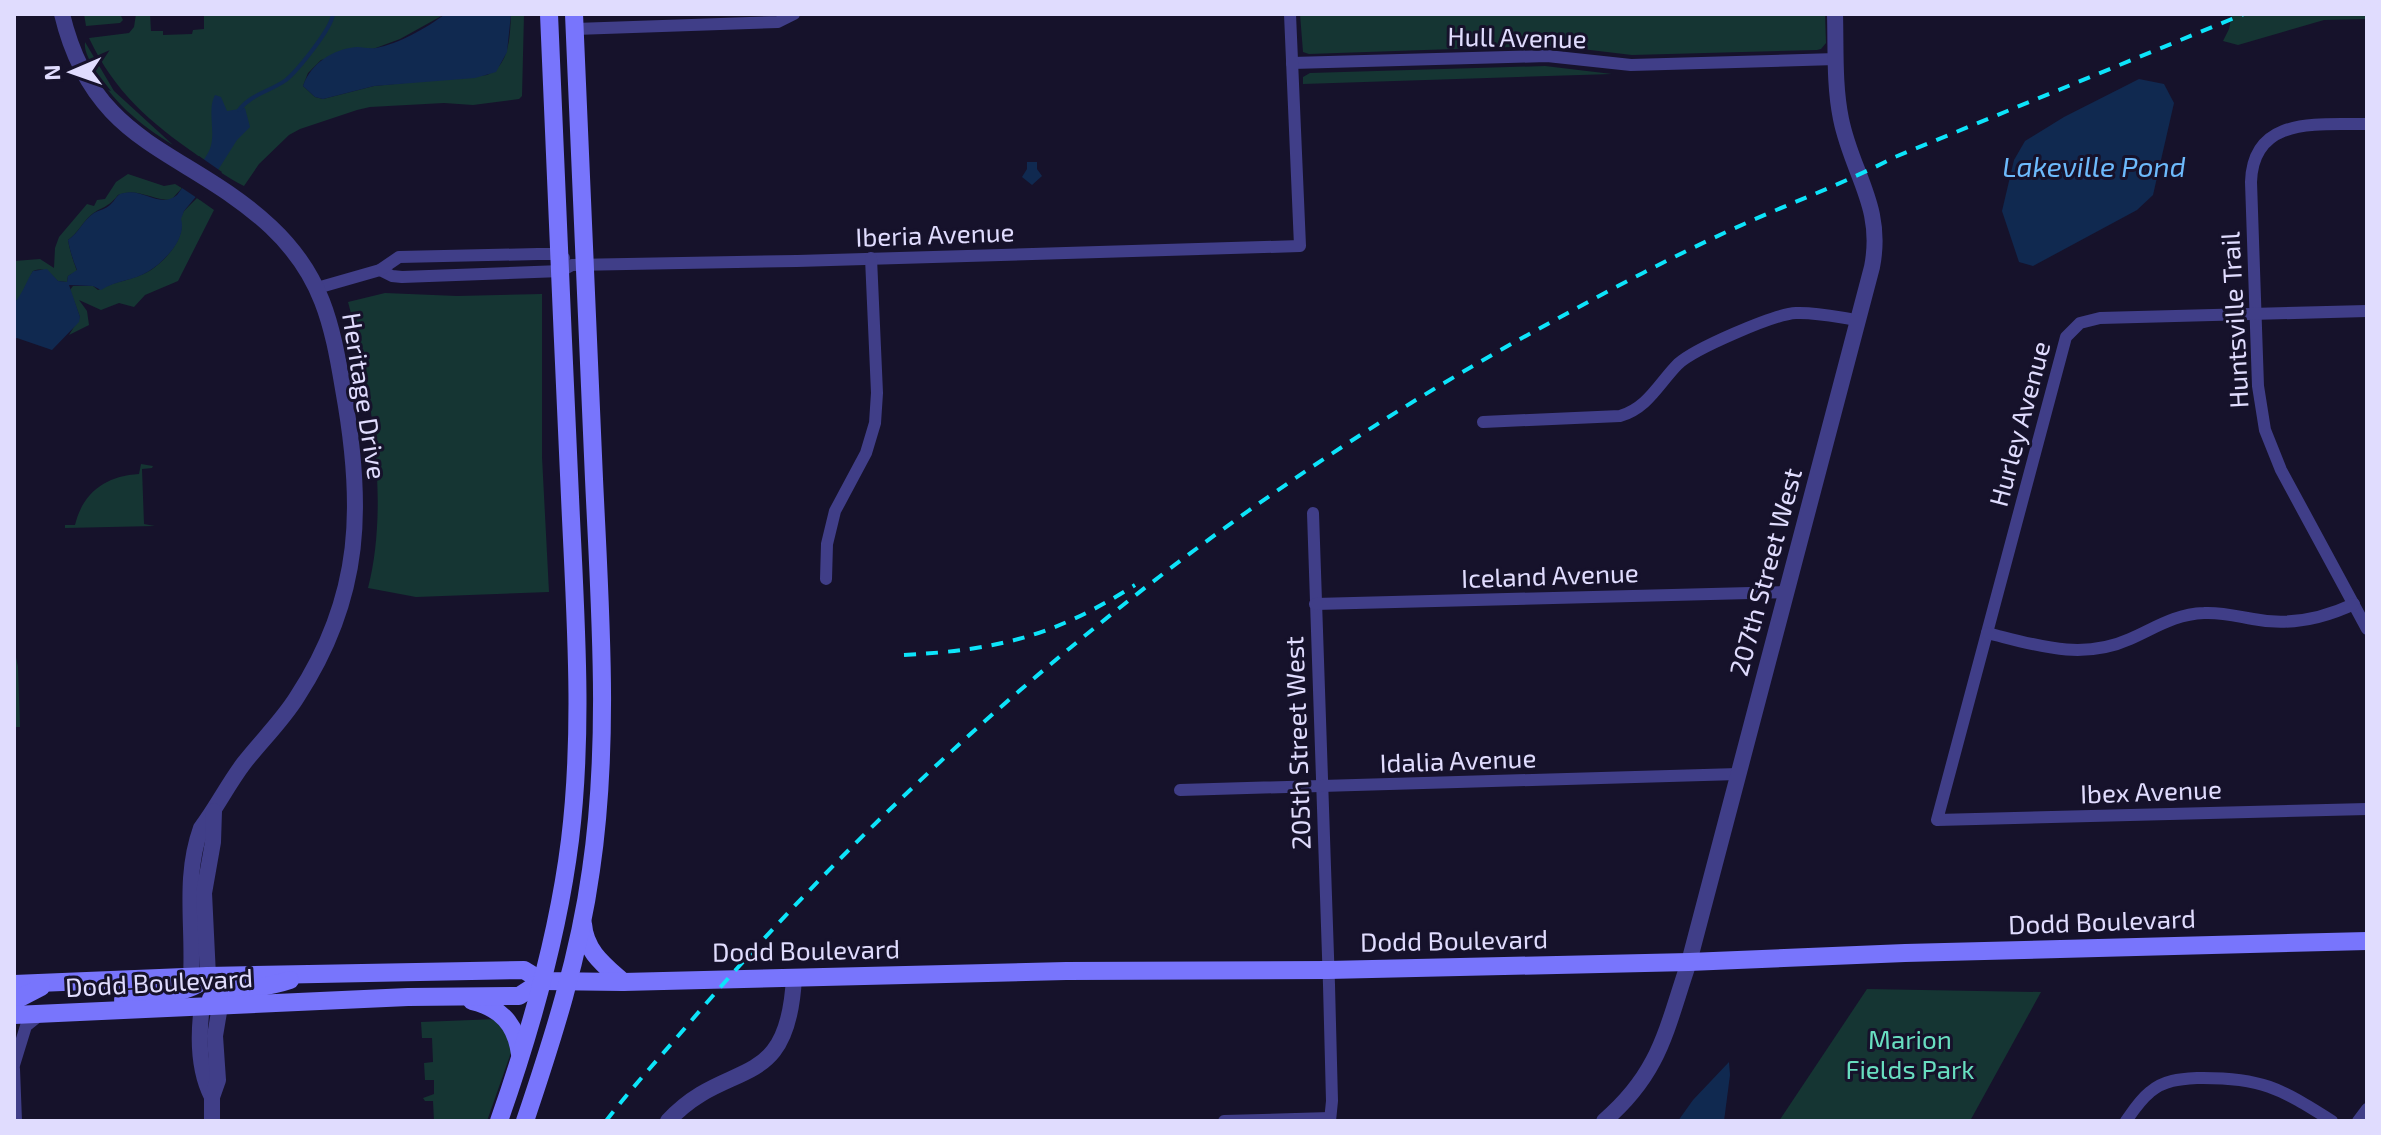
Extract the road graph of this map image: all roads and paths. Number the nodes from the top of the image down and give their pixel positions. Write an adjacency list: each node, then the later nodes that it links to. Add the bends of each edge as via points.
1 (62, 14): 13 (street, Heritage Drive, via 77,61 102,101 130,130 277,234)
2 (549, 14): 11 (main road)
3 (794, 14): 6 (street, via 778,22)
4 (1290, 14): 8 (street)
5 (1835, 14): 7 (street, 207th Street West)
6 (575, 21): 11 (main road)
7 (1836, 59): 8 (street, Hull Avenue, via 1631,65 1547,56); 16 (street, 207th Street West, via 1843,128 1875,223 1874,256)
8 (1292, 63): 10 (street, Iberia Avenue, via 1300,246)
9 (2367, 124): 15 (street, Huntsville Trail, via 2293,127 2274,135 2259,151 2251,172)
10 (871, 258): 11 (street, Iberia Avenue); 19 (street, via 875,423 866,453 835,511)
11 (570, 264): 12 (street, Iberia Avenue, via 402,277); 12 (street, Iberia Avenue, via 399,257); 30 (main road, via 603,704 599,803); 37 (main road, via 578,752 563,885)
12 (380, 270): 13 (street, Iberia Avenue)
13 (317, 288): 35 (street, Heritage Drive, via 332,329 353,447 356,512 351,563 339,609 311,674 289,710 236,773 214,811)
14 (2367, 311): 15 (street, Hurley Avenue)
15 (2256, 314): 22 (street, Huntsville Trail, via 2265,430); 24 (street, Hurley Avenue, via 2100,318 2080,323 2066,337)
16 (1857, 320): 17 (street, via 1805,313 1775,318 1688,356 1647,401 1620,416); 20 (street, 207th Street West)
17 (1483, 422)
18 (1313, 513): 21 (street, 205th Street West)
19 (826, 579)
20 (1786, 592): 21 (street, Iceland Avenue); 25 (street, 207th Street West)
21 (1315, 604): 26 (street, 205th Street West)
22 (2354, 604): 23 (street, Huntsville Trail); 24 (street, via 2285,622 2191,614 2120,643 2082,652)
23 (2367, 629)
24 (1987, 633): 29 (street, Hurley Avenue)
25 (1738, 774): 26 (street, Idalia Avenue); 32 (street, 207th Street West)
26 (1321, 787): 27 (street, Idalia Avenue); 33 (street, 205th Street West)
27 (1180, 790)
28 (2367, 809): 29 (street, Ibex Avenue)
29 (1937, 820)
30 (583, 918): 38 (main road); 40 (main road, via 590,949)
31 (2367, 941): 32 (main road, Dodd Boulevard)
32 (1689, 962): 33 (main road, Dodd Boulevard); 58 (street, 207th Street West, via 1654,1062 1636,1090)
33 (1328, 970): 36 (main road, Dodd Boulevard); 51 (street, 205th Street West)
34 (308, 973): 35 (main road, Dodd Boulevard); 37 (main road, Dodd Boulevard, via 524,970); 44 (main road, via 267,988 219,995)
35 (200, 976): 39 (main road, Dodd Boulevard); 45 (main road, via 201,984 187,990 117,1001)
36 (794, 977): 40 (main road, Dodd Boulevard); 56 (street, via 791,1015 773,1052 747,1073 692,1100)
37 (542, 981): 38 (main road, Dodd Boulevard); 42 (main road, Dodd Boulevard, via 519,996); 48 (main road)
38 (570, 981): 40 (main road, Dodd Boulevard); 55 (main road)
39 (55, 982): 41 (main road, Dodd Boulevard); 43 (main road)
40 (623, 982)
41 (14, 984)
42 (453, 997): 44 (main road, Dodd Boulevard); 48 (main road, via 486,1005 505,1017)
43 (14, 1001)
44 (211, 1006): 45 (main road, Dodd Boulevard); 53 (street, via 200,1025)
45 (86, 1012): 46 (main road, Dodd Boulevard)
46 (41, 1014): 47 (main road, Dodd Boulevard); 49 (street, via 26,1026)
47 (14, 1015)
48 (520, 1059): 54 (main road)
49 (14, 1067): 52 (street)
50 (2367, 1109): 61 (street)
51 (1330, 1120): 57 (street)
52 (16, 1121)
53 (212, 1121)
54 (499, 1121)
55 (525, 1121)
56 (668, 1121)
57 (1224, 1121)
58 (1604, 1121)
59 (2126, 1121): 60 (street, via 2150,1091 2166,1082 2224,1078 2271,1085)
60 (2332, 1121)
61 (2358, 1121)

